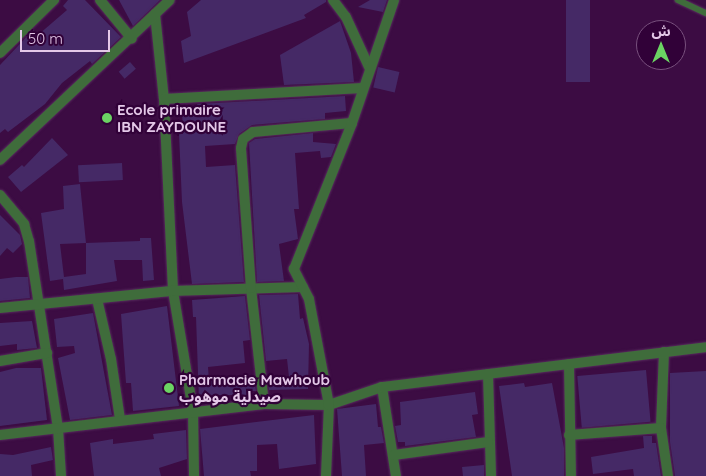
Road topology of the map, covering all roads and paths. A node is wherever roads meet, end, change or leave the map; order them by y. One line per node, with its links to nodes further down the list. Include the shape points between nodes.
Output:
1 (54, 0): 10 (street)
2 (100, 0): 9 (street)
3 (170, 0): 8 (street)
4 (333, 0): 11 (street, via 346,17)
5 (394, 0): 11 (street)
6 (678, 0): 7 (lane)
7 (706, 13)
8 (155, 14): 9 (street); 13 (street)
9 (132, 38): 15 (street)
10 (0, 53)
11 (370, 67): 12 (street)
12 (362, 88): 13 (street); 14 (street)
13 (164, 99): 19 (street)
14 (352, 123): 17 (street, via 294,269); 18 (street, via 253,132 243,139)
15 (0, 160)
16 (0, 195): 21 (street, via 24,224)
17 (303, 287): 18 (street); 31 (street, via 309,299)
18 (251, 288): 19 (street); 30 (street)
19 (173, 291): 20 (street); 32 (street)
20 (98, 299): 21 (street); 33 (street)
21 (40, 306): 22 (street); 24 (street)
22 (0, 308)
23 (706, 347): 25 (street)
24 (47, 352): 26 (street); 34 (street)
25 (664, 352): 27 (street); 35 (street)
26 (0, 361)
27 (569, 364): 28 (street); 37 (street)
28 (488, 374): 29 (street); 38 (street)
29 (382, 387): 31 (street); 39 (street)
30 (264, 404): 31 (street); 32 (street)
31 (329, 405): 43 (street)
32 (193, 410): 33 (street); 41 (street)
33 (120, 419): 34 (street)
34 (58, 428): 36 (street); 40 (street)
35 (661, 428): 37 (street); 47 (street)
36 (0, 435)
37 (569, 435): 46 (street)
38 (488, 442): 39 (street); 45 (street)
39 (394, 455): 44 (street)
40 (62, 476)
41 (194, 476)
42 (322, 476): 43 (street)
43 (326, 476)
44 (396, 476)
45 (491, 476)
46 (571, 476)
47 (668, 476)

